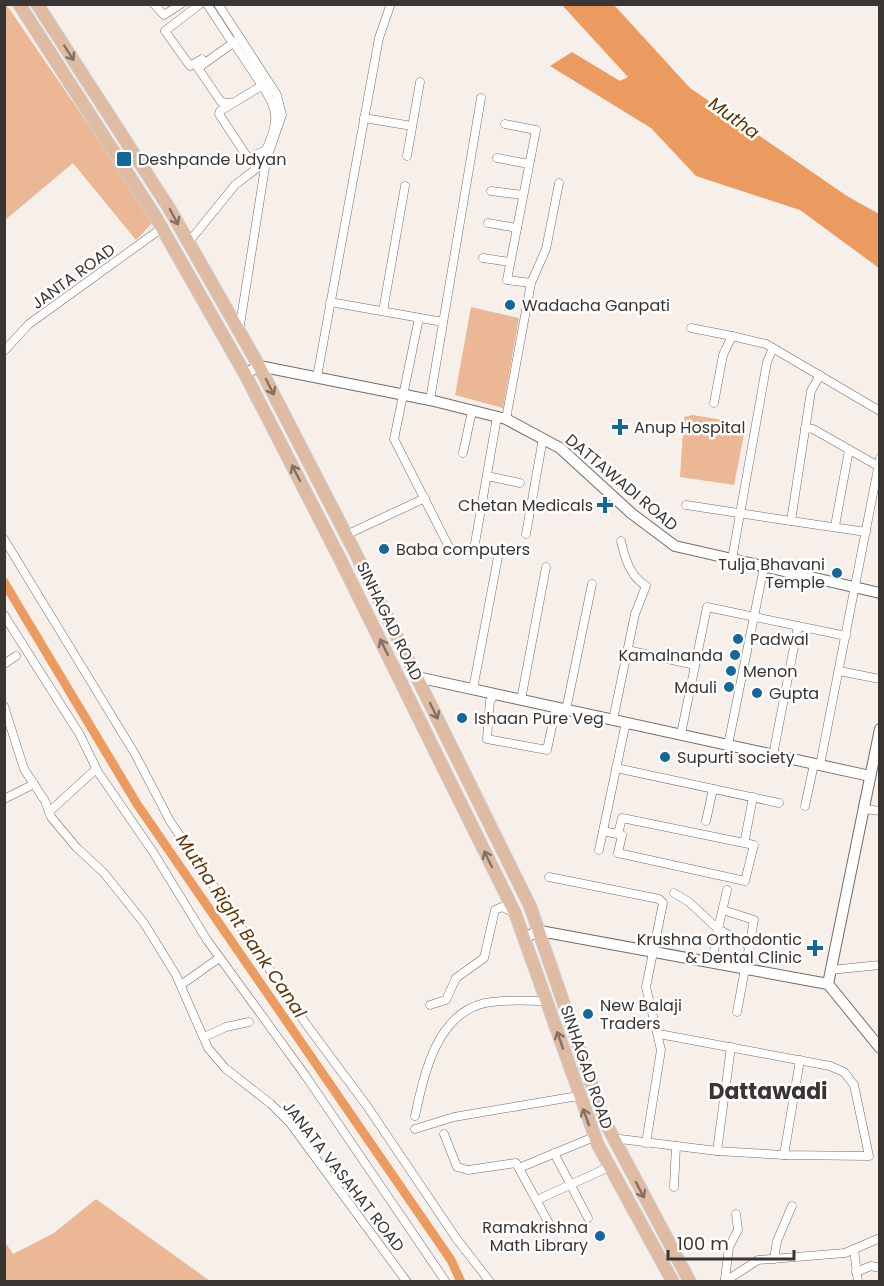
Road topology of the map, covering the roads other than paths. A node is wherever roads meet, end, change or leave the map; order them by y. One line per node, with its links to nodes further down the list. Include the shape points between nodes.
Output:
1 (19, 4): 25 (main road, SINHAGAD ROAD)
2 (36, 4): 27 (main road, SINHAGAD ROAD, one-way to 27, via 166,202)
3 (154, 4): 4 (street, via 164,15)
4 (181, 4)
5 (200, 4): 9 (street, via 165,31 187,63 194,65)
6 (207, 4): 9 (street)
7 (221, 6): 9 (street)
8 (390, 6): 13 (street, via 379,38)
9 (235, 38): 11 (street); 11 (street, via 200,65 198,72 224,104)
10 (420, 82): 15 (street)
11 (265, 83): 11 (street, via 219,114 248,158 266,150 276,115); 18 (street, via 281,103 282,115)
12 (482, 98): 34 (street)
13 (364, 118): 15 (street); 31 (street)
14 (505, 124): 19 (street, via 536,130)
15 (412, 126): 16 (street)
16 (407, 156)
17 (497, 158): 19 (street)
18 (266, 161): 27 (street, via 235,185); 36 (street)
19 (529, 164): 23 (street)
20 (559, 183): 30 (street, via 546,249)
21 (405, 186): 32 (street)
22 (491, 190): 23 (street)
23 (523, 195): 26 (street)
24 (488, 223): 26 (street)
25 (162, 228): 39 (street, JANTA ROAD, via 29,324); 41 (main road, SINHAGAD ROAD)
26 (517, 228): 29 (street)
27 (188, 243): 36 (main road, SINHAGAD ROAD)
28 (483, 258): 29 (street)
29 (510, 262): 30 (street, via 507,280)
30 (531, 283): 49 (street)
31 (330, 302): 32 (street); 43 (street)
32 (383, 311): 33 (street)
33 (419, 318): 34 (street); 44 (street)
34 (443, 322): 45 (street)
35 (691, 328): 37 (street)
36 (239, 333): 40 (main road, SINHAGAD ROAD)
37 (732, 336): 38 (street); 46 (street, via 723,355)
38 (773, 348): 42 (street); 60 (street, via 766,362)
39 (4, 351)
40 (259, 366): 41 (street); 43 (street, DATTAWADI ROAD); 65 (main road, SINHAGAD ROAD, one-way to 65)
41 (244, 374): 122 (main road, SINHAGAD ROAD, one-way to 41)
42 (820, 375): 48 (street); 50 (street, via 811,391)
43 (316, 377): 44 (street, DATTAWADI ROAD)
44 (401, 394): 45 (street, DATTAWADI ROAD); 58 (street, via 394,439)
45 (430, 400): 47 (street, DATTAWADI ROAD)
46 (714, 403)
47 (471, 411): 49 (street, DATTAWADI ROAD); 53 (street)
48 (879, 411)
49 (502, 418): 51 (street, DATTAWADI ROAD); 55 (street)
50 (805, 428): 52 (street); 61 (street)
51 (543, 438): 64 (street); 71 (street, DATTAWADI ROAD, via 560,447 631,513 675,546)
52 (849, 450): 54 (street); 62 (street)
53 (463, 453)
54 (879, 462): 57 (street)
55 (487, 476): 56 (street); 69 (street)
56 (520, 483)
57 (876, 492): 63 (street)
58 (424, 498): 65 (street); 68 (street)
59 (686, 505): 60 (street)
60 (740, 514): 61 (street); 71 (street)
61 (791, 521): 62 (street)
62 (835, 526): 63 (street)
63 (866, 532): 75 (street)
64 (526, 534)
65 (346, 535): 86 (main road, SINHAGAD ROAD)
66 (4, 539): 172 (street, via 135,754 170,821 306,1024)
67 (621, 541): 81 (street, via 634,575 646,586)
68 (448, 544)
69 (474, 549)
70 (498, 557): 88 (street)
71 (732, 560): 73 (street, DATTAWADI ROAD)
72 (546, 567): 90 (street)
73 (764, 567): 75 (street, DATTAWADI ROAD); 78 (street)
74 (592, 584): 92 (street)
75 (855, 588): 76 (street, DATTAWADI ROAD); 80 (street)
76 (879, 593)
77 (4, 615): 102 (street, via 80,735)
78 (753, 617): 79 (street); 84 (street, via 707,607); 97 (street)
79 (798, 626): 80 (street); 99 (street)
80 (846, 636): 85 (street)
81 (627, 650): 84 (street); 93 (street)
82 (16, 656): 83 (street)
83 (4, 664)
84 (695, 665): 96 (street)
85 (839, 671): 87 (street); 100 (street)
86 (417, 677): 88 (street); 124 (main road, SINHAGAD ROAD, one-way to 124)
87 (879, 679)
88 (473, 689): 89 (street)
89 (495, 694): 90 (street); 92 (street, via 490,701 487,738 547,750)
90 (521, 700): 92 (street)
91 (4, 706): 104 (street, JANATA VASAHAT ROAD, via 24,769)
92 (561, 708): 93 (street)
93 (613, 720): 94 (street)
94 (626, 722): 96 (street); 101 (street)
95 (879, 729): 98 (street)
96 (681, 735): 97 (street)
97 (728, 745): 99 (street)
98 (878, 745): 103 (street)
99 (773, 755): 100 (street)
100 (817, 764): 103 (street); 109 (street)
101 (616, 768): 105 (street); 114 (street)
102 (96, 769): 112 (street); 128 (street)
103 (870, 776): 110 (street)
104 (34, 784): 107 (street); 112 (street, JANATA VASAHAT ROAD)
105 (713, 789): 106 (street); 113 (street)
106 (753, 797): 108 (street); 116 (street)
107 (4, 799)
108 (780, 802)
109 (805, 806)
110 (864, 808): 111 (street); 132 (street)
111 (879, 811)
112 (49, 812): 134 (street, JANATA VASAHAT ROAD, via 76,847 122,894)
113 (706, 821)
114 (603, 831): 115 (street); 117 (street)
115 (618, 834): 115 (street, via 622,818 754,845 746,880 618,853 622,835)
116 (745, 839)
117 (599, 850)
118 (549, 877): 127 (street, via 662,901)
119 (727, 890): 121 (street)
120 (674, 893): 123 (street)
121 (723, 910): 123 (street); 126 (street, via 754,920)
122 (515, 913): 125 (main road, SINHAGAD ROAD); 136 (street, via 502,907 495,910 484,958 456,978 446,1000)
123 (717, 929): 126 (street); 129 (street)
124 (540, 931): 125 (street); 127 (street); 149 (main road, SINHAGAD ROAD)
125 (525, 937): 135 (main road, SINHAGAD ROAD)
126 (750, 946): 131 (street)
127 (653, 952): 129 (street); 139 (street, via 646,987)
128 (219, 958): 134 (street); 171 (street, via 305,1075)
129 (712, 963): 131 (street)
130 (879, 965): 132 (street)
131 (745, 969): 133 (street); 137 (street)
132 (831, 970): 133 (street)
133 (828, 984): 142 (street)
134 (181, 985): 140 (street, JANATA VASAHAT ROAD)
135 (546, 1001): 144 (main road, SINHAGAD ROAD, one-way to 135); 145 (street, via 482,1004 456,1020 431,1056)
136 (430, 1005)
137 (737, 1012)
138 (249, 1022): 140 (street)
139 (659, 1034): 141 (street); 150 (street, via 661,1050)
140 (204, 1038): 170 (street, JANATA VASAHAT ROAD, via 225,1068 290,1124)
141 (731, 1047): 143 (street); 152 (street)
142 (879, 1048)
143 (800, 1060): 154 (street); 154 (street, via 844,1072 854,1085 869,1156)
144 (578, 1096): 146 (street, via 454,1117); 148 (main road, SINHAGAD ROAD, one-way to 144)
145 (415, 1116)
146 (415, 1129)
147 (444, 1134): 156 (street, via 457,1167 468,1170 511,1162)
148 (594, 1137): 153 (street); 155 (main road, SINHAGAD ROAD)
149 (612, 1138): 150 (street); 174 (main road, SINHAGAD ROAD, one-way to 174)
150 (646, 1143): 151 (street)
151 (676, 1146): 152 (street); 158 (street)
152 (717, 1151): 154 (street)
153 (554, 1153): 156 (street); 157 (street)
154 (784, 1155)
155 (609, 1167): 157 (street); 173 (main road, SINHAGAD ROAD)
156 (519, 1168): 159 (street)
157 (571, 1185): 159 (street); 162 (street)
158 (674, 1186)
159 (537, 1200): 163 (street)
160 (792, 1206): 166 (street)
161 (736, 1214): 169 (street, via 738,1230 729,1247)
162 (588, 1218)
163 (552, 1229)
164 (879, 1238): 165 (street)
165 (854, 1249): 166 (street); 168 (street)
166 (774, 1259): 169 (street, via 758,1260)
167 (879, 1268): 168 (street, via 871,1266)
168 (856, 1272): 175 (street)
169 (724, 1280)
170 (407, 1281)
171 (446, 1281)
172 (490, 1281)
173 (673, 1281)
174 (690, 1281)
175 (858, 1281)

